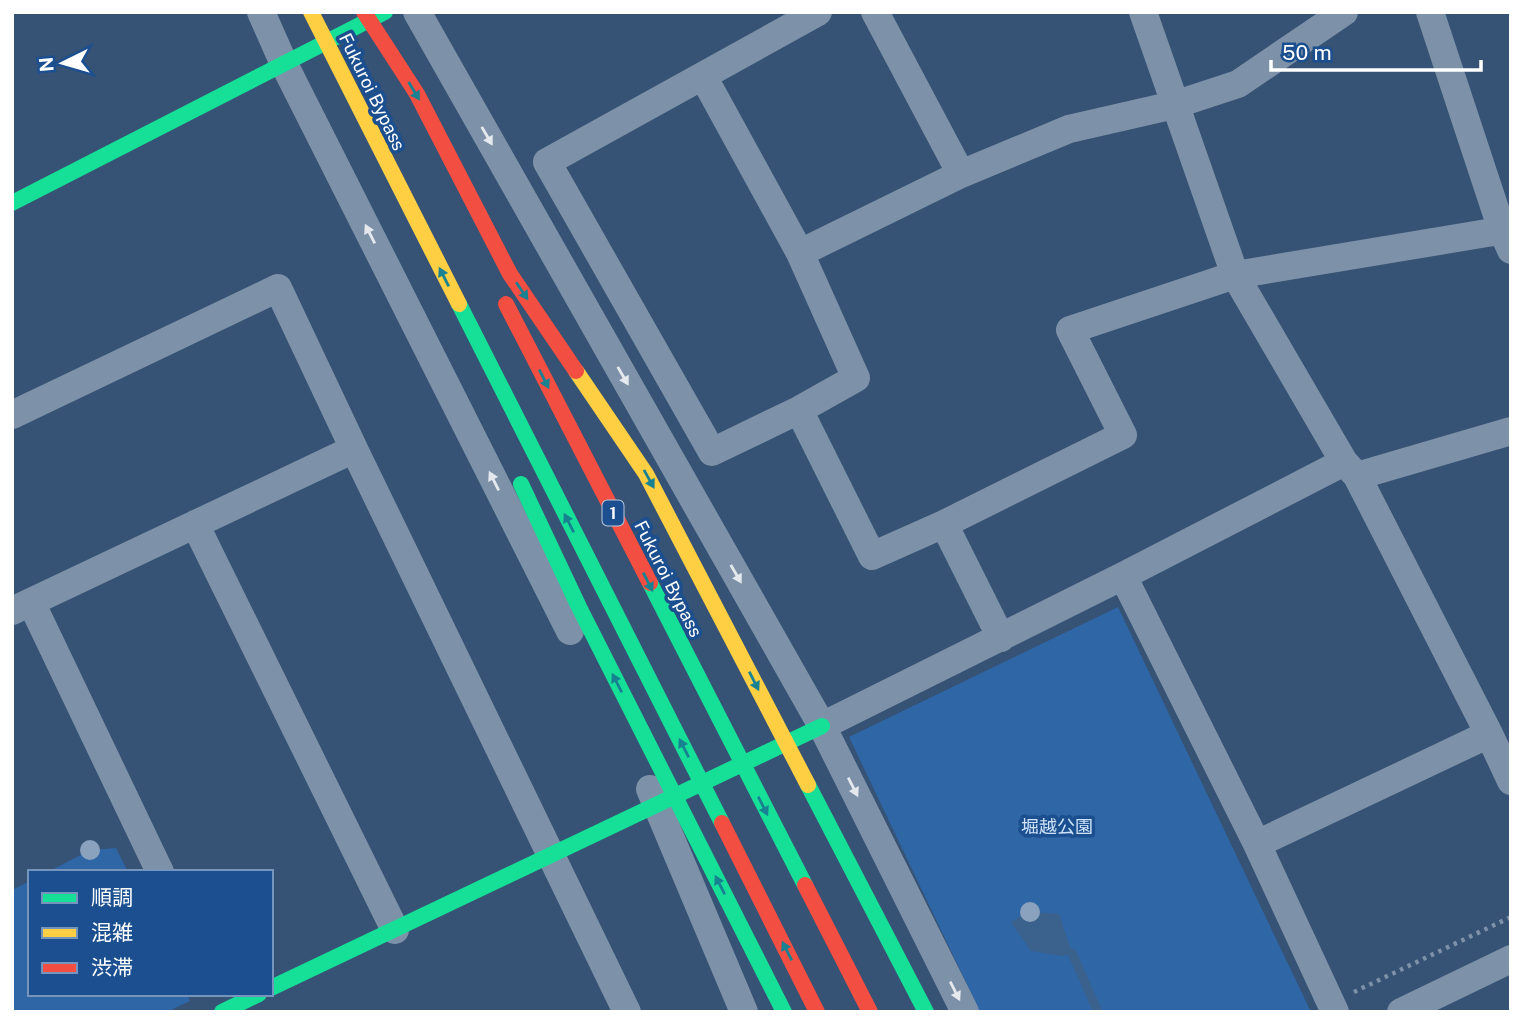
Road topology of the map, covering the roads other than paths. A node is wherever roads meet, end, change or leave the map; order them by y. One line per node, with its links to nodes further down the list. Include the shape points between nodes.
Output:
1 (261, 12): 12 (street)
2 (309, 12): 18 (main road, bridge, via 333,81); 50 (main road, Fukuroi Bypass, one-way to 2, bridge)
3 (358, 12): 16 (main road, Fukuroi Bypass)
4 (364, 12): 52 (main road, one-way to 52, bridge, via 416,94 510,274 646,474)
5 (385, 12): 12 (main road)
6 (417, 12): 34 (street, one-way to 34)
7 (818, 12): 13 (street)
8 (875, 12): 15 (street)
9 (1143, 12): 14 (street)
10 (1344, 12): 14 (street, via 1238,83)
11 (1430, 12): 19 (street)
12 (284, 64): 17 (main road); 37 (street, one-way to 12)
13 (703, 76): 20 (street); 23 (street, via 547,162 712,452)
14 (1174, 105): 15 (street, via 1069,129); 21 (street)
15 (961, 174): 20 (street)
16 (445, 183)
17 (12, 203)
18 (391, 206)
19 (1508, 236): 21 (street)
20 (800, 253): 23 (street, via 856,378)
21 (1235, 275): 27 (street); 30 (street, via 1070,330 1123,435)
22 (500, 292): 51 (main road, Fukuroi Bypass / 1, one-way to 51, bridge)
23 (799, 410): 30 (street, via 872,555)
24 (12, 415): 26 (street, via 278,288)
25 (1511, 431): 27 (street)
26 (354, 449): 29 (street); 39 (street)
27 (1350, 469): 31 (street); 35 (street)
28 (514, 470): 49 (main road, one-way to 28, bridge)
29 (195, 524): 32 (street); 41 (street)
30 (944, 524): 33 (street)
31 (1123, 576): 33 (street); 38 (street)
32 (21, 607): 40 (street)
33 (1001, 638): 34 (street)
34 (822, 726): 37 (main road); 53 (street, one-way to 53)
35 (1489, 734): 36 (street); 38 (street)
36 (1511, 781)
37 (658, 804): 39 (main road); 48 (street)
38 (1257, 844): 46 (street)
39 (551, 857): 41 (main road); 47 (street)
40 (159, 870)
41 (395, 930): 43 (main road)
42 (1511, 959): 54 (street)
43 (273, 987)
44 (252, 996): 45 (main road)
45 (222, 1005)
46 (1333, 1008)
47 (627, 1012)
48 (744, 1012)
49 (784, 1012)
50 (817, 1012)
51 (870, 1012)
52 (926, 1012)
53 (965, 1012)
54 (1401, 1012)

